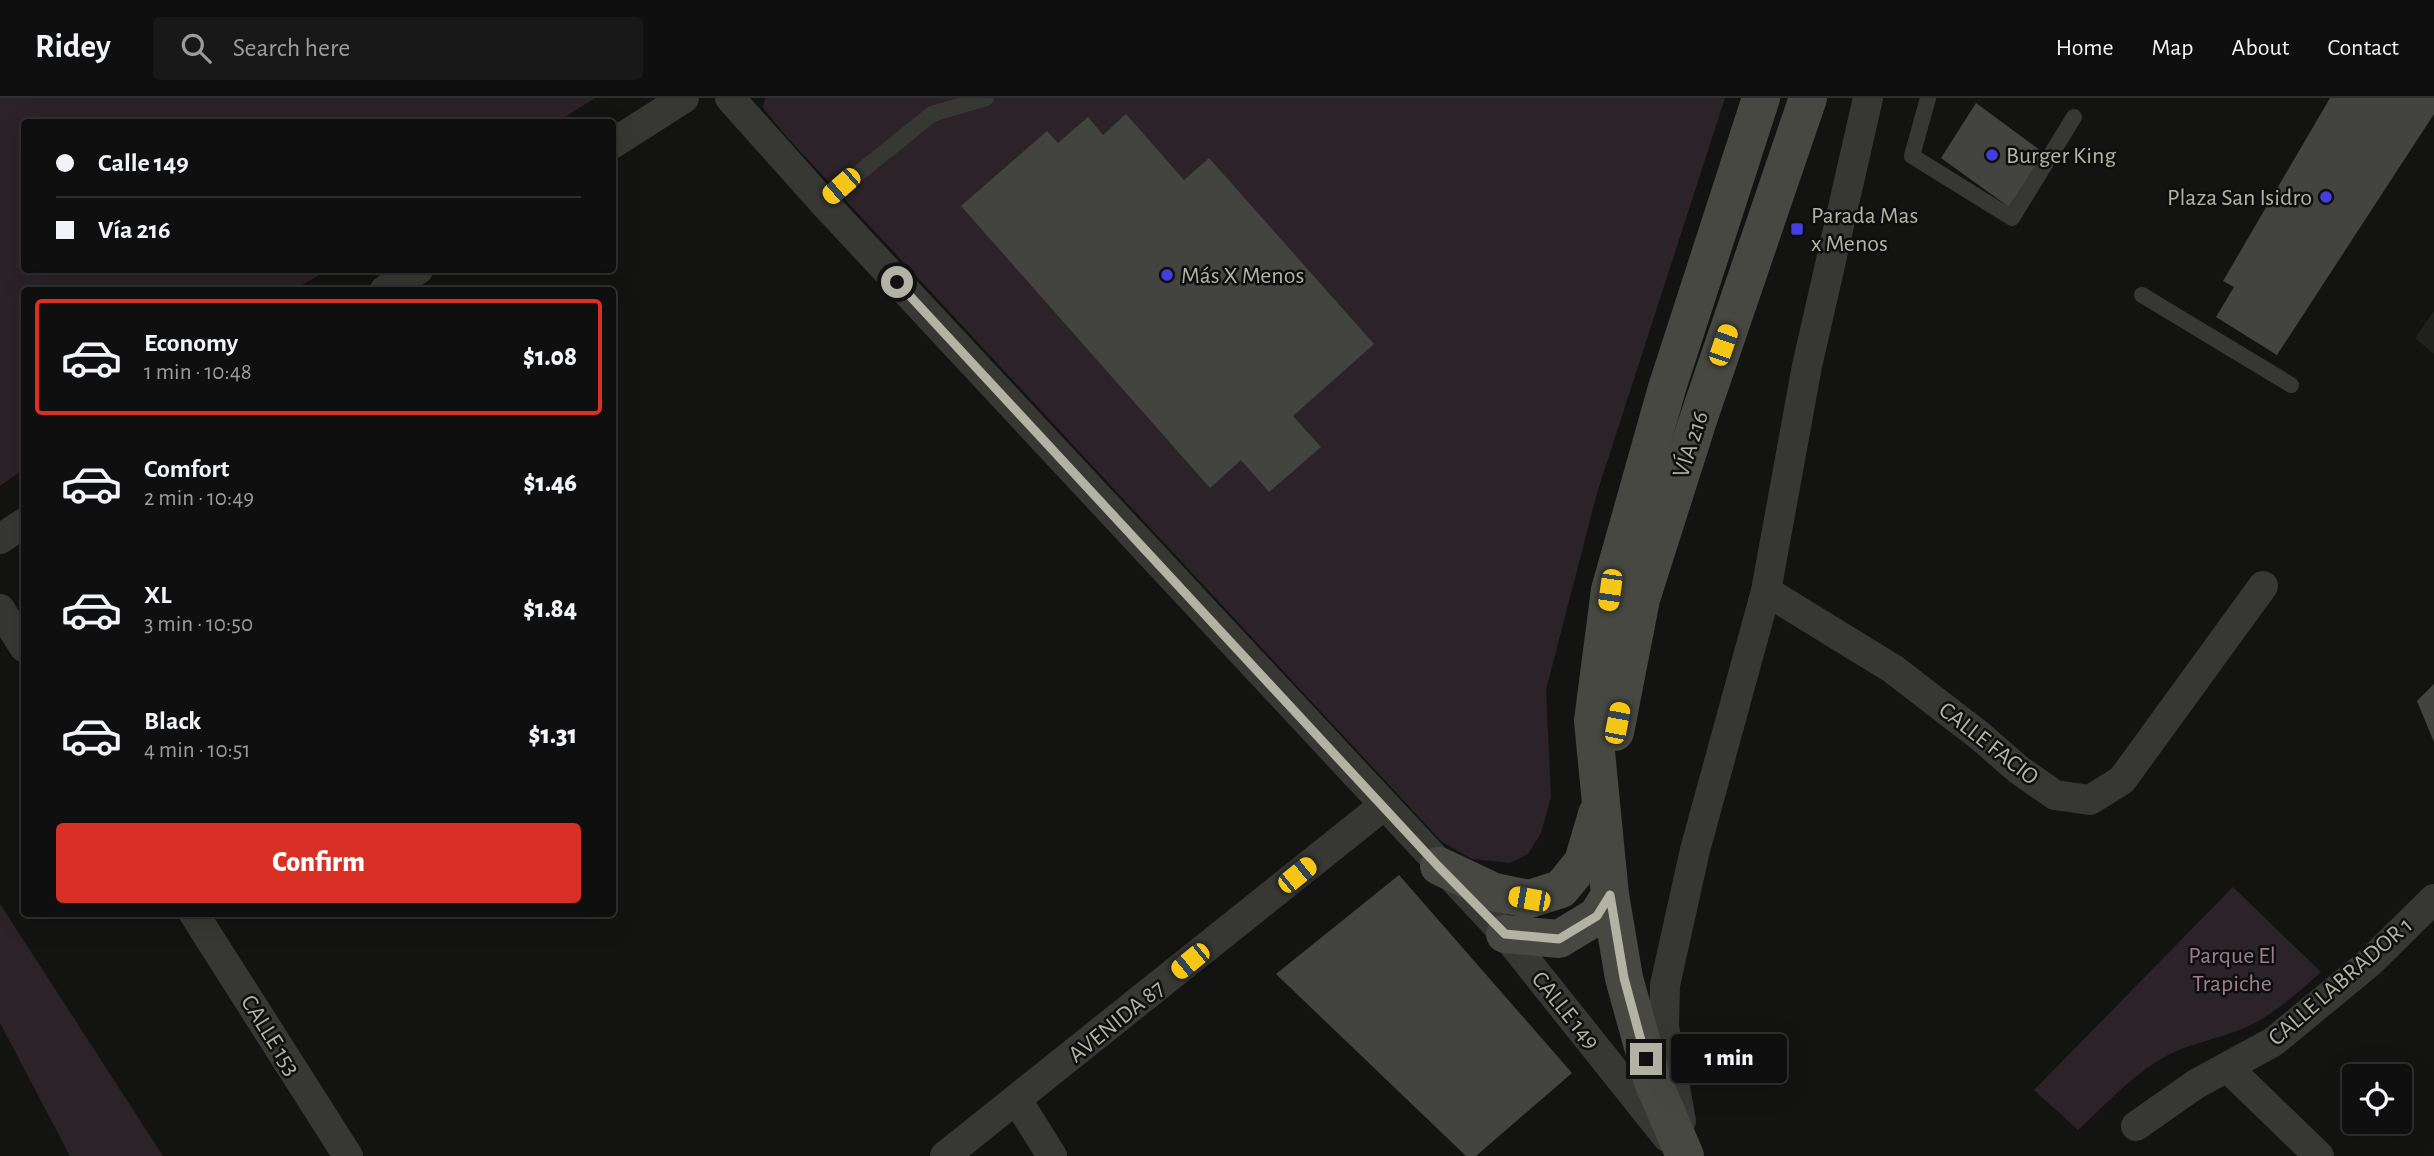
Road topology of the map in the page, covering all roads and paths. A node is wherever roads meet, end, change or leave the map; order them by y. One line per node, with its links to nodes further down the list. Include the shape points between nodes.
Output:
1 (684, 98): 9 (street)
2 (730, 98): 10 (street, CALLE 149)
3 (986, 98): 10 (lane, via 932,114)
4 (1761, 98): 21 (main road, VÍA 216, via 1667,388 1610,590 1592,721)
5 (1808, 98): 21 (main road, VÍA 216, via 1641,599)
6 (1868, 98): 18 (street, via 1807,366)
7 (1928, 98): 8 (lane, via 1912,156 2011,218)
8 (2074, 117)
9 (616, 141)
10 (823, 202): 22 (street, CALLE 149)
11 (413, 273): 12 (street)
12 (391, 287)
13 (2142, 295): 14 (lane)
14 (2291, 385)
15 (21, 525): 16 (street)
16 (0, 539)
17 (2263, 586): 18 (street, CALLE FACIO, via 2122,779 2091,800 2055,795 1894,668)
18 (1766, 591): 34 (street, via 1695,850 1665,985 1664,1027)
19 (0, 609): 20 (street)
20 (21, 642)
21 (1602, 798): 23 (main road, via 1583,862 1560,889 1529,899 1494,892); 24 (main road, VÍA 216)
22 (1383, 806): 23 (street, CALLE 149); 29 (street, AVENIDA 87)
23 (1438, 866): 27 (street, CALLE 149)
24 (1610, 895): 27 (main road, via 1597,916 1559,939); 34 (main road, VÍA 216, via 1639,1038)
25 (2434, 898): 28 (street, CALLE LABRADOR 1, via 2332,994 2273,1042)
26 (196, 917): 31 (street, CALLE 153)
27 (1505, 934): 34 (street, CALLE 149)
28 (2228, 1068): 30 (street, CALLE LABRADOR 1, via 2196,1084); 35 (street)
29 (1017, 1100): 32 (street, AVENIDA 87); 33 (street)
30 (2136, 1126)
31 (348, 1156)
32 (945, 1156)
33 (1052, 1156)
34 (1685, 1156)
35 (2319, 1156)

